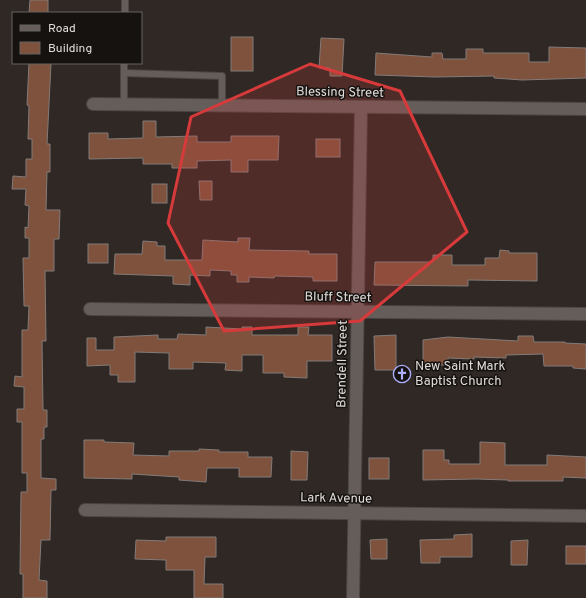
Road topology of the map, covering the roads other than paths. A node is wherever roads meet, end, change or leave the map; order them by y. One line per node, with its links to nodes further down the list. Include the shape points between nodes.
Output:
1 (125, 0): 2 (lane)
2 (125, 12)
3 (124, 64): 4 (lane)
4 (124, 73): 6 (lane); 7 (lane, via 222,76)
5 (93, 104): 6 (street, Blessing Street)
6 (124, 104): 7 (street, Blessing Street)
7 (222, 106): 8 (street, Blessing Street)
8 (360, 107): 9 (street, Blessing Street); 11 (street, Brendell Street)
9 (586, 109)
10 (90, 309): 11 (street, Bluff Street)
11 (358, 313): 12 (street, Bluff Street); 14 (street, Brendell Street)
12 (586, 314)
13 (85, 510): 14 (street, Lark Avenue)
14 (354, 513): 15 (street, Lark Avenue); 16 (street, Brendell Street)
15 (586, 516)
16 (353, 598)

